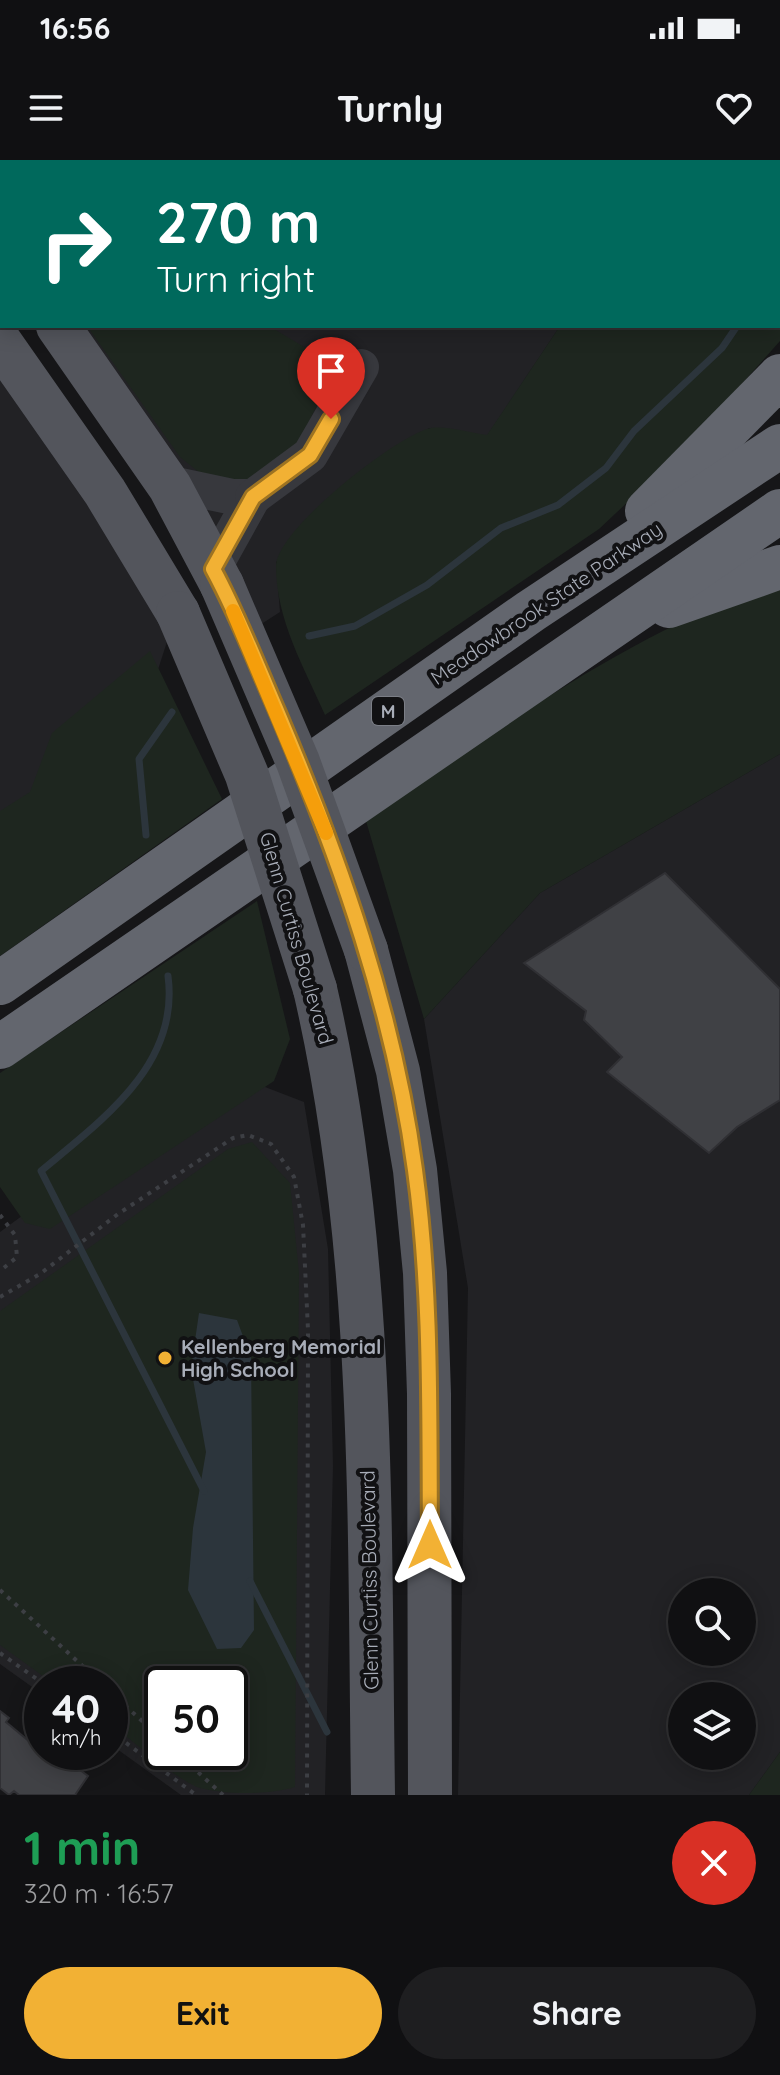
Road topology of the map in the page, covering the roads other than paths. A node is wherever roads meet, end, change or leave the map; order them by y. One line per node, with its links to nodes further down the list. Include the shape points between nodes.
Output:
1 (59, 328): 6 (main road)
2 (0, 342): 5 (main road, Glenn Curtiss Boulevard)
3 (361, 367): 9 (lane, via 310,455)
4 (780, 376): 12 (highway)
5 (40, 399): 6 (main road, via 98,416); 17 (main road, Glenn Curtiss Boulevard, bridge, via 105,492 178,613 247,775 315,989 332,1061 360,1296)
6 (137, 440): 8 (main road)
7 (780, 446): 12 (highway, Meadowbrook State Parkway / M)
8 (167, 483): 9 (lane); 13 (main road)
9 (253, 497): 13 (lane)
10 (780, 511): 14 (highway)
11 (780, 567): 14 (highway)
12 (592, 571): 15 (highway, Meadowbrook State Parkway / M)
13 (217, 577): 18 (main road, bridge, via 304,775 366,950 398,1071 425,1273)
14 (628, 617): 16 (highway)
15 (0, 983)
16 (0, 1047)
17 (373, 1795)
18 (430, 1795)

